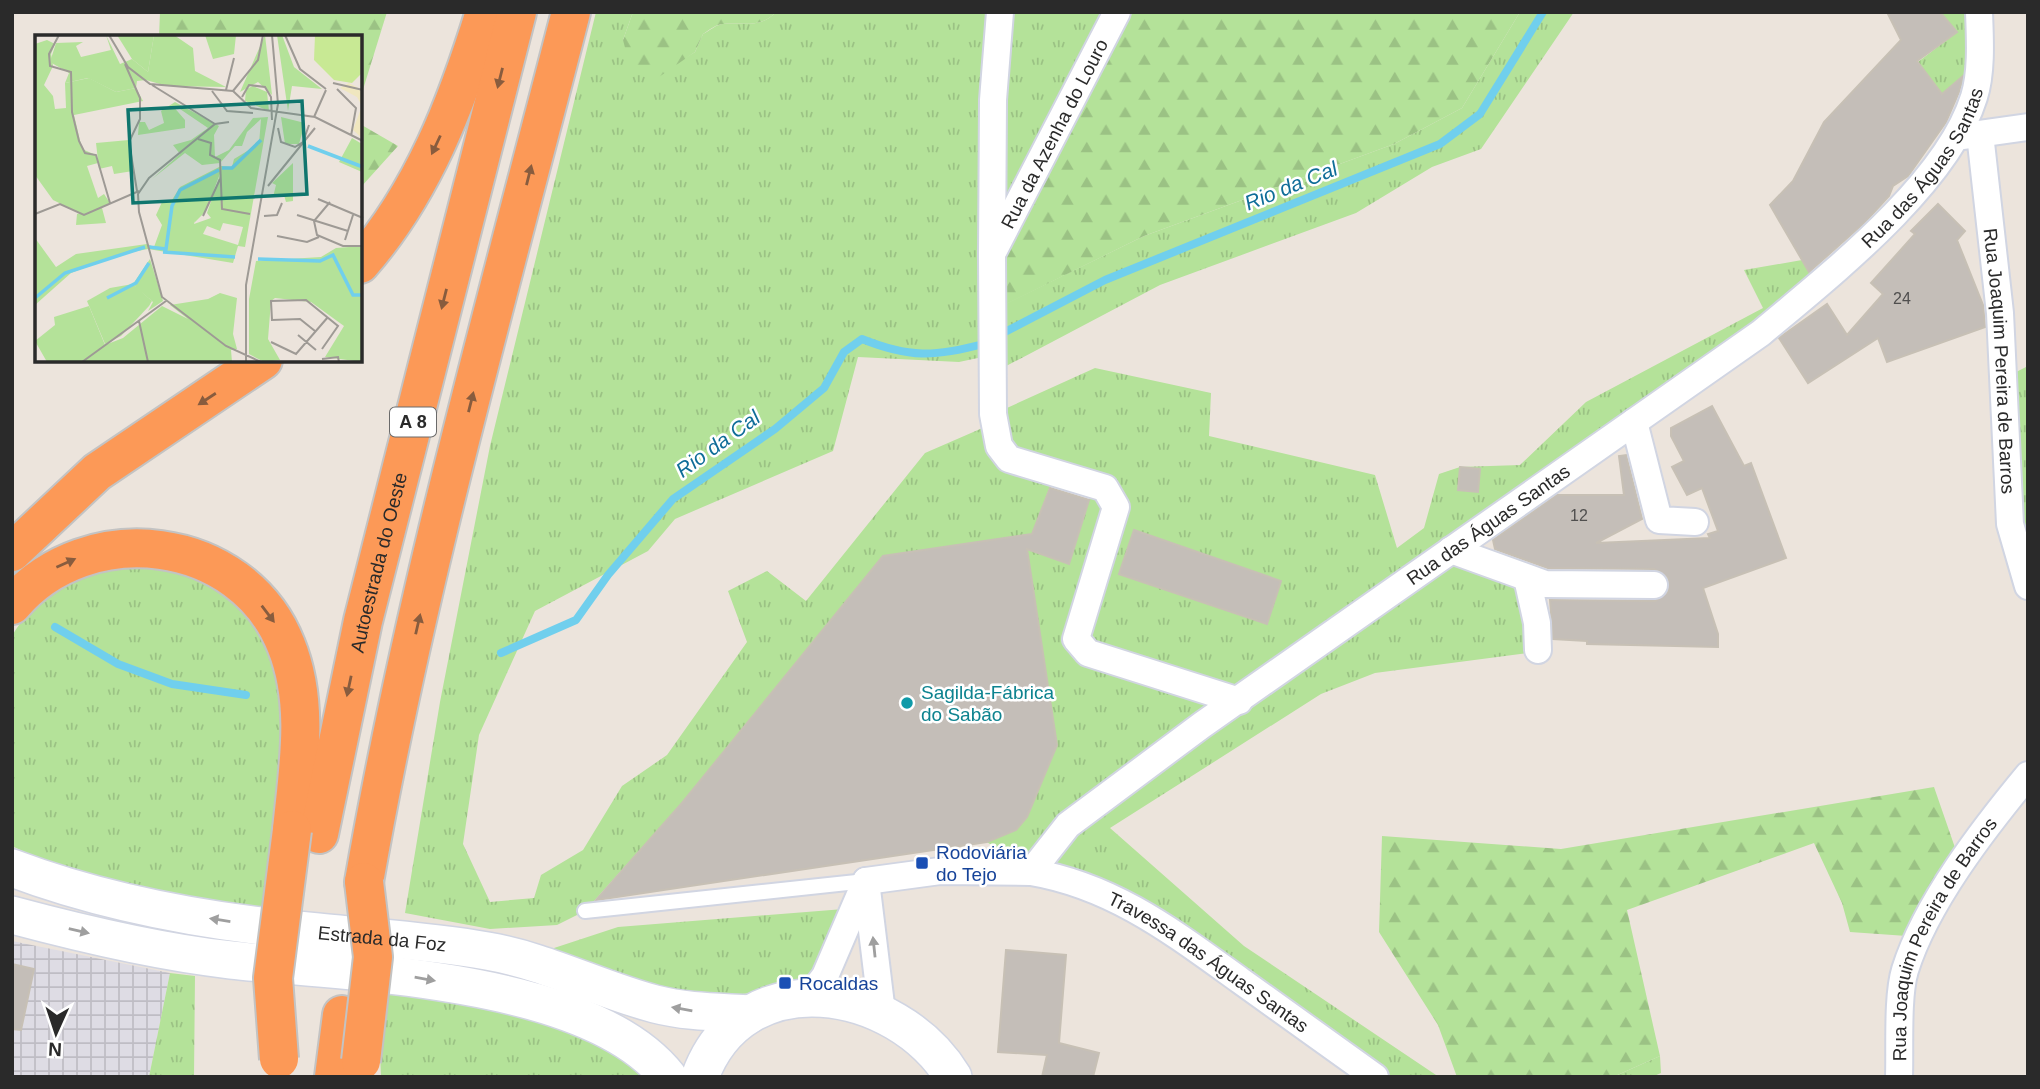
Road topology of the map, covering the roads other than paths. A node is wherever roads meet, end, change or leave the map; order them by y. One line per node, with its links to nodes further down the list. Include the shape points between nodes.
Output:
1 (485, 12): 10 (highway, one-way to 10, via 436,146 399,215)
2 (517, 12): 23 (highway, Autoestrada do Oeste / A 8, one-way to 23)
3 (571, 12): 26 (highway, A 8, one-way to 3, via 451,484)
4 (1000, 12): 9 (street, via 993,100)
5 (1117, 12): 9 (street, Rua da Azenha do Louro)
6 (1979, 12): 8 (street, Rua das Águas Santas)
7 (2028, 127): 8 (street)
8 (1969, 136): 12 (street, Rua das Águas Santas, via 1832,274 1762,333); 18 (street, Rua Joaquim Pereira de Barros, via 2000,313 2010,524)
9 (992, 254): 21 (street, via 993,414 999,446 1009,459 1105,488 1116,507 1076,639 1088,653)
10 (362, 261)
11 (260, 362): 15 (highway, one-way to 15, via 97,472)
12 (1634, 422): 13 (street, via 1659,520); 14 (street, Rua das Águas Santas)
13 (1695, 522)
14 (1451, 550): 16 (street); 21 (street, Rua das Águas Santas)
15 (12, 552)
16 (1527, 578): 17 (street, via 1545,584); 20 (street)
17 (1654, 585)
18 (2028, 586)
19 (12, 605): 23 (highway, one-way to 23, via 56,567 116,548 180,552 210,563 232,578 273,619 296,676)
20 (1538, 650)
21 (1239, 701): 25 (street, Rua das Águas Santas, via 1068,825)
22 (2028, 775): 39 (street, Rua Joaquim Pereira de Barros, via 1982,832 1929,918 1905,971)
23 (306, 832): 33 (highway, Autoestrada do Oeste / A 8, bridge)
24 (12, 868): 32 (main road, Estrada da Foz, one-way to 24, via 656,1004 565,971 491,952 167,912 94,895)
25 (1031, 872): 27 (street, via 940,871); 38 (street, Travessa das Águas Santas, via 1070,878 1171,930)
26 (364, 881): 34 (highway, bridge, via 373,957); 34 (highway, A 8, bridge, via 342,1014)
27 (866, 881): 28 (lane); 30 (street, via 825,976); 31 (street, one-way to 27)
28 (585, 911)
29 (12, 915): 35 (main road, Estrada da Foz, one-way to 35, via 228,960 404,975 474,987 604,1029 635,1046)
30 (808, 997): 31 (main road, via 858,1004); 32 (main road, via 770,1004)
31 (882, 1013): 37 (main road, via 927,1044)
32 (750, 1014): 36 (main road, via 724,1035)
33 (278, 1068)
34 (352, 1071)
35 (668, 1077)
36 (700, 1077)
37 (953, 1077)
38 (1376, 1077)
39 (1899, 1077)

